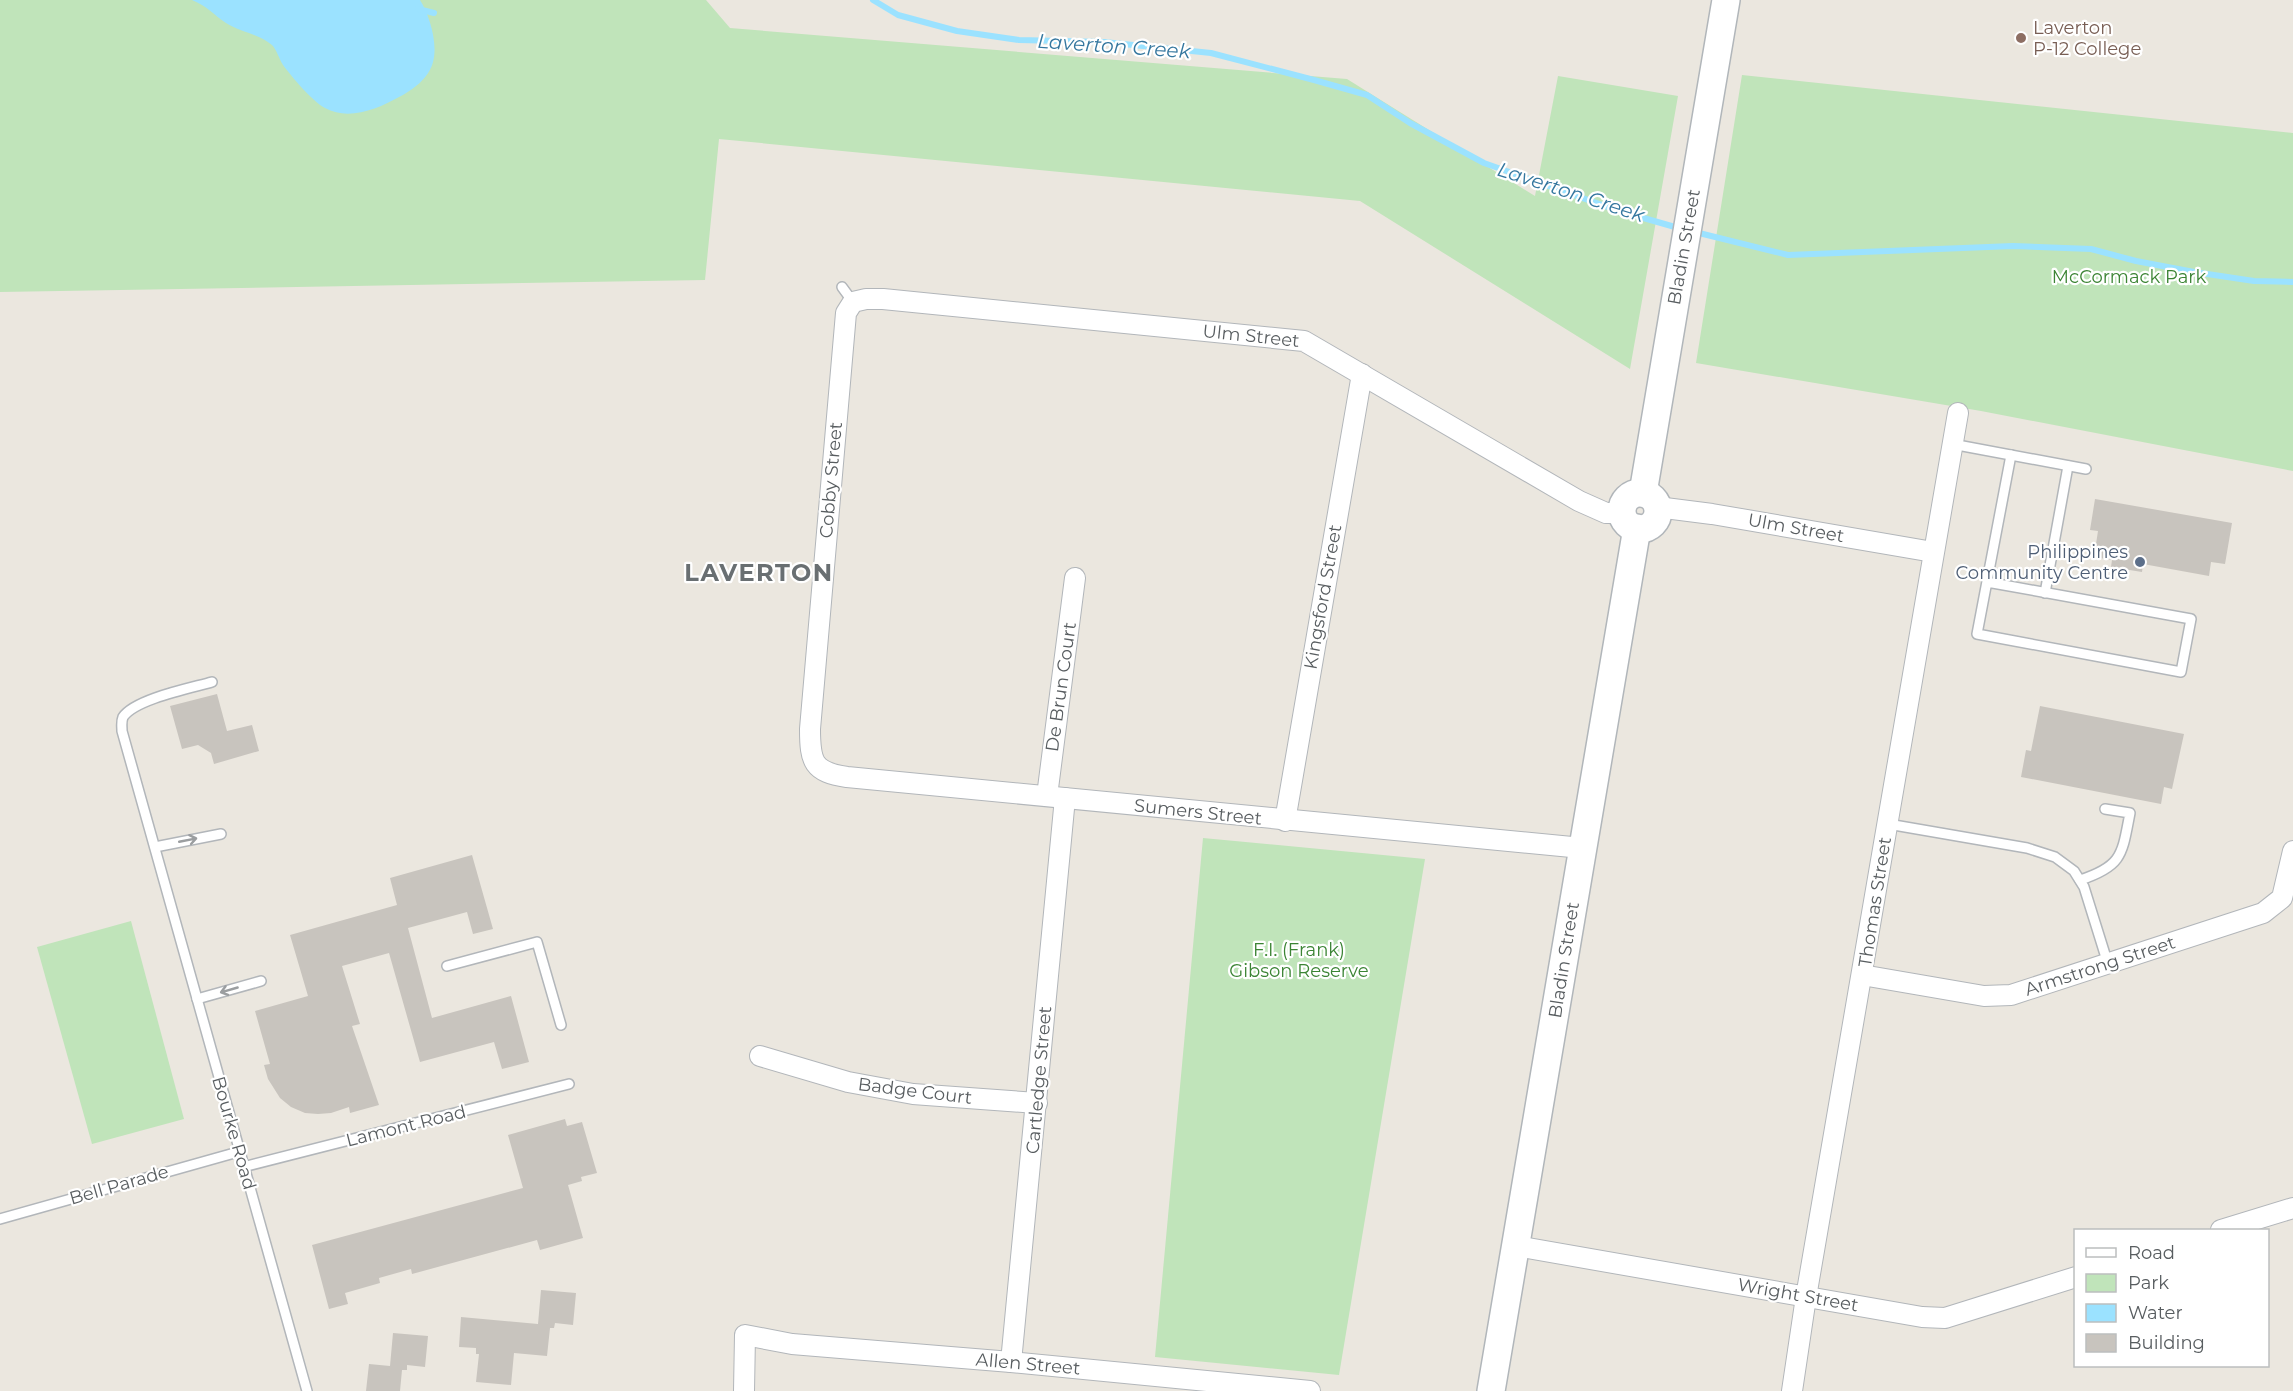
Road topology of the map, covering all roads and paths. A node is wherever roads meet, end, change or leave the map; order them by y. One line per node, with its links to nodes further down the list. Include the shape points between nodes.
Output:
1 (1726, 0): 9 (street, Bladin Street, via 1673,313)
2 (848, 295): 3 (street, Ulm Street, via 1304,341); 16 (street, Cobby Street, via 810,729 810,751)
3 (1362, 374): 10 (street, Ulm Street, via 1579,501); 19 (street, Kingsford Street)
4 (1958, 413): 5 (street, Thomas Street)
5 (1952, 444): 6 (lane); 11 (street, Thomas Street)
6 (2011, 455): 7 (lane); 13 (lane)
7 (2068, 466): 8 (lane); 14 (lane)
8 (2086, 469)
9 (1650, 500): 10 (street, via 1628,498 1624,502); 11 (street, Ulm Street)
10 (1630, 521): 23 (street, Bladin Street)
11 (1933, 552): 20 (street, Thomas Street)
12 (1075, 578): 17 (street, De Brun Court)
13 (1987, 582): 14 (lane); 14 (lane, via 1977,634 2181,672 2191,619)
14 (2045, 592)
15 (212, 682): 22 (lane, Bourke Road, via 139,704 122,720)
16 (817, 766): 17 (street, Sumers Street, via 830,775)
17 (1056, 797): 19 (street, Sumers Street); 34 (street, Cartledge Street)
18 (2105, 809): 25 (lane, via 2130,813 2123,852 2100,874)
19 (1285, 821): 23 (street, Sumers Street)
20 (1887, 824): 25 (lane, via 2027,848 2055,857); 28 (street, Thomas Street)
21 (221, 834): 22 (lane, one-way to 21)
22 (155, 847): 30 (lane, Bourke Road)
23 (1582, 848): 40 (street, Bladin Street)
24 (2293, 851): 26 (street, Armstrong Street, via 2282,898 2263,913)
25 (2080, 880): 26 (lane)
26 (2108, 963): 28 (street, Armstrong Street, via 1993,998)
27 (447, 966): 31 (lane, via 537,942)
28 (1863, 975): 42 (street, Thomas Street)
29 (261, 981): 30 (lane, one-way to 30)
30 (197, 999): 35 (lane, Bourke Road)
31 (561, 1025)
32 (760, 1056): 34 (street, Badge Court, via 848,1082 914,1094)
33 (569, 1084): 36 (lane, Lamont Road)
34 (1037, 1103): 43 (street, Cartledge Street)
35 (238, 1152): 36 (lane, Bourke Road); 38 (lane, Bell Parade)
36 (243, 1167): 45 (lane, Bourke Road)
37 (2293, 1208): 39 (street)
38 (0, 1219)
39 (2224, 1229)
40 (1516, 1246): 42 (street, Wright Street); 48 (street, Bladin Street)
41 (2074, 1278): 42 (street, Wright Street, via 1945,1318)
42 (1806, 1297): 49 (street, Thomas Street)
43 (1011, 1362): 44 (street, Allen Street); 46 (street, Allen Street, via 792,1344 745,1335)
44 (1191, 1385): 47 (street, Allen Street)
45 (307, 1391)
46 (744, 1391)
47 (1310, 1391)
48 (1491, 1391)
49 (1792, 1391)

